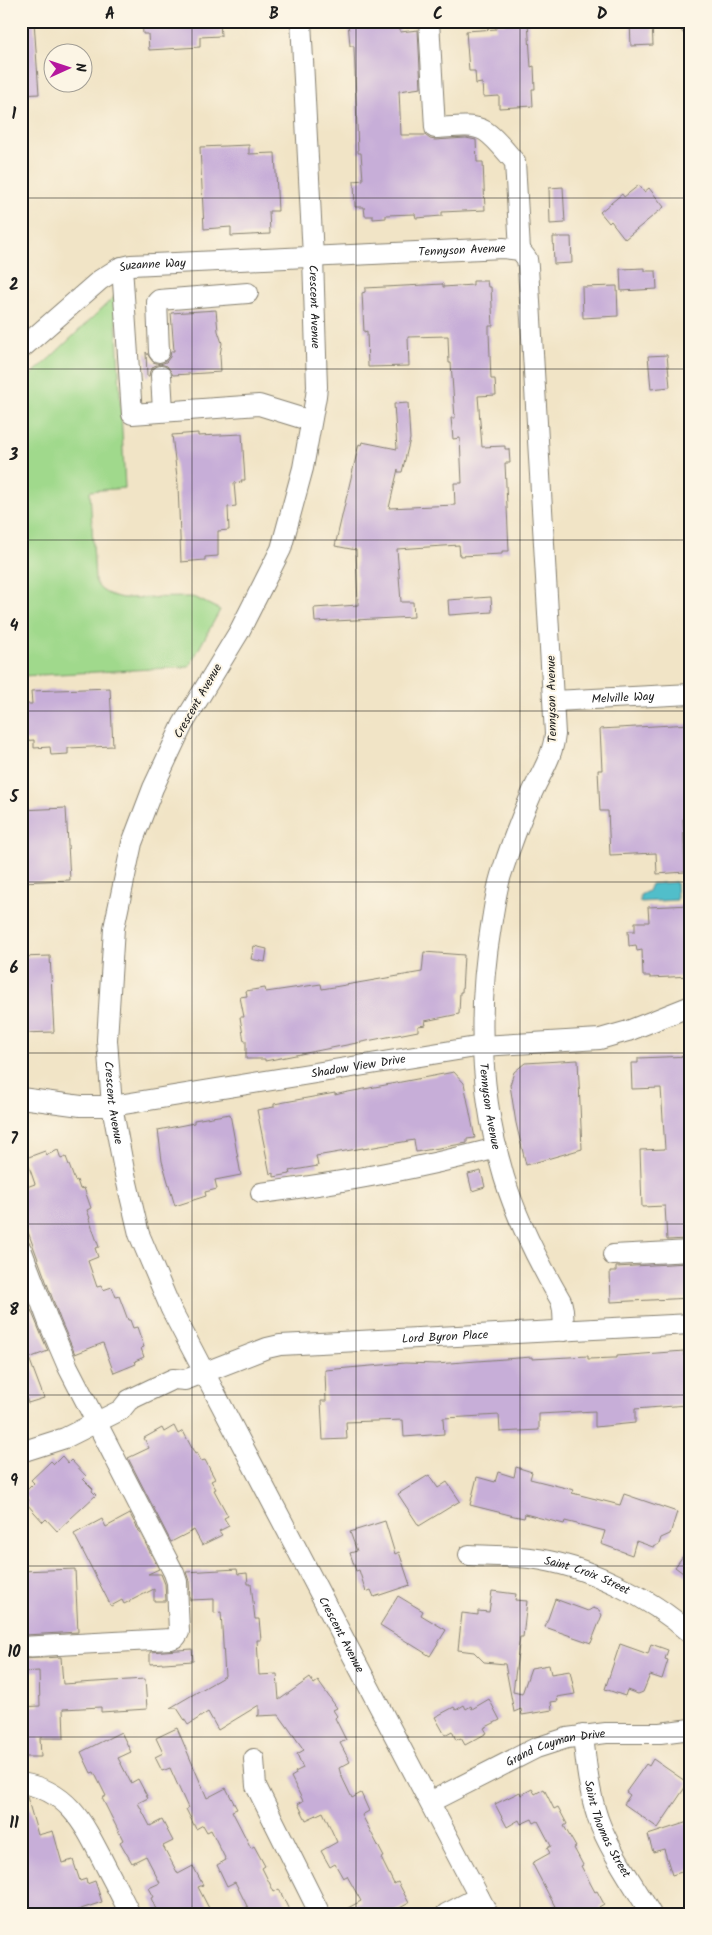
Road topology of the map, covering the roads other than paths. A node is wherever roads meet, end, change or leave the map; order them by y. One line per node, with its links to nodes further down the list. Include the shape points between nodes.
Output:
1 (301, 21): 6 (street, Crescent Avenue)
2 (429, 21): 5 (street, via 434,128 479,128 515,162)
3 (690, 21): 4 (street)
4 (691, 26)
5 (520, 250): 6 (street, Tennyson Avenue); 15 (street, Tennyson Avenue, via 527,259 528,267)
6 (313, 256): 7 (street, Suzanne Way, via 144,263); 13 (street, Crescent Avenue, via 317,388)
7 (122, 267): 9 (street, Suzanne Way, via 100,280); 12 (street, via 132,414)
8 (248, 293): 10 (street, via 159,300 156,309)
9 (21, 349)
10 (160, 352)
11 (161, 376): 12 (street)
12 (164, 412): 13 (street, via 259,405)
13 (311, 421): 19 (street, Crescent Avenue, via 281,550 239,632 183,724 132,843 118,902 111,958 108,1040)
14 (691, 694): 15 (street, Melville Way)
15 (554, 701): 17 (street, Tennyson Avenue, via 555,734 551,754 514,835 500,877 487,946)
16 (691, 1006): 17 (street, Shadow View Drive, via 600,1039)
17 (482, 1046): 19 (street, Shadow View Drive); 20 (street, Tennyson Avenue)
18 (21, 1098): 19 (street, Shadow View Drive, via 81,1106)
19 (112, 1106): 27 (street, Crescent Avenue, via 139,1234)
20 (497, 1148): 21 (street, via 305,1188); 26 (street, Tennyson Avenue, via 519,1218 561,1301)
21 (261, 1193)
22 (21, 1249): 28 (street, via 58,1345)
23 (691, 1251): 24 (street)
24 (613, 1255)
25 (691, 1324): 26 (street, Lord Byron Place)
26 (564, 1331): 27 (street, Lord Byron Place, via 280,1345)
27 (194, 1376): 28 (street, via 173,1379 129,1400 121,1410); 37 (street, Crescent Avenue)
28 (96, 1424): 29 (street, via 66,1438); 32 (street, via 174,1573 178,1635 171,1639)
29 (21, 1452)
30 (469, 1555): 31 (street, Saint Croix Street, via 531,1558 590,1574 635,1595 675,1619)
31 (691, 1634)
32 (21, 1647)
33 (691, 1729): 34 (street, Grand Cayman Drive)
34 (583, 1735): 37 (street, Grand Cayman Drive, via 536,1748); 42 (street, Saint Thomas Street, via 598,1820)
35 (254, 1759): 40 (street, via 256,1786)
36 (21, 1783): 39 (street, via 41,1788 73,1810 86,1828)
37 (430, 1802): 38 (street, Crescent Avenue)
38 (483, 1905): 41 (street, Crescent Avenue)
39 (130, 1914)
40 (320, 1914)
41 (446, 1914)
42 (651, 1914)

